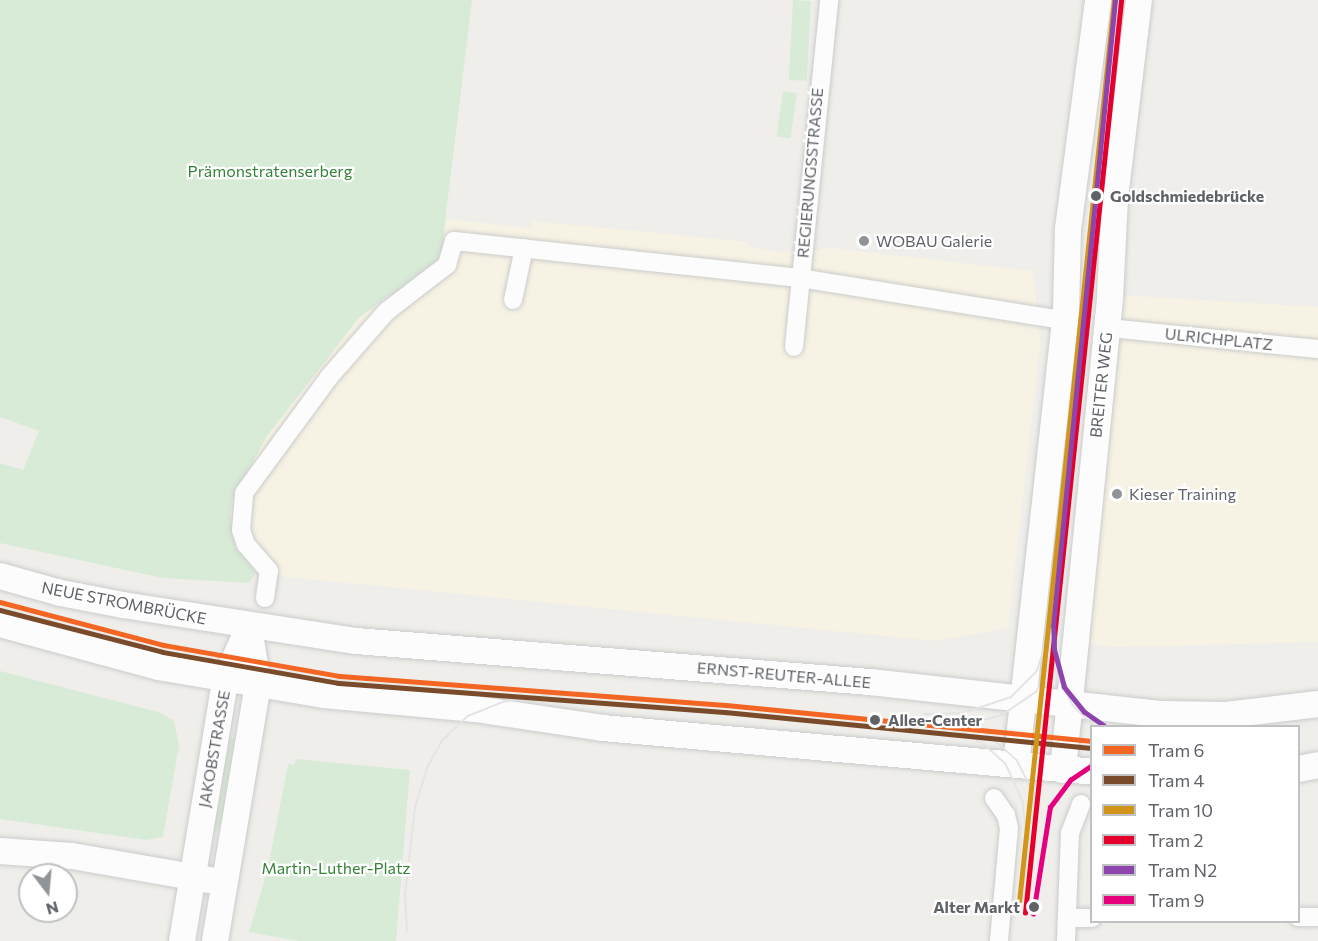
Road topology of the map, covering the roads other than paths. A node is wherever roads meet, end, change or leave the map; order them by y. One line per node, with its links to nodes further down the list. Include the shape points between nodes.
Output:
1 (829, 0): 5 (street, REGIERUNGSSTRASSE)
2 (1098, 0): 17 (main road, via 1068,229 1066,310)
3 (1138, 0): 19 (main road, BREITER WEG, via 1115,198 1110,297)
4 (524, 248): 5 (street); 6 (street); 12 (street, via 454,241 444,268 387,311 337,381 244,493 241,530 246,544 269,571)
5 (800, 278): 7 (street); 9 (street, REGIERUNGSSTRASSE)
6 (513, 300)
7 (1057, 319)
8 (1120, 329): 10 (street, ULRICHPLATZ)
9 (794, 347)
10 (1318, 350)
11 (0, 576): 14 (main road, NEUE STROMBRÜCKE, via 61,593)
12 (266, 598)
13 (0, 624): 15 (main road, via 149,665)
14 (249, 627): 15 (main road, JAKOBSTRASSE); 16 (main road, JAKOBSTRASSE); 17 (main road, ERNST-REUTER-ALLEE, via 356,641 870,682)
15 (225, 680): 16 (main road); 28 (main road, JAKOBSTRASSE)
16 (258, 685): 20 (main road, via 475,709 603,728); 29 (main road, JAKOBSTRASSE)
17 (1025, 699): 19 (main road, ERNST-REUTER-ALLEE); 20 (main road)
18 (1318, 704): 19 (main road, ERNST-REUTER-ALLEE, via 1204,715)
19 (1069, 705): 23 (main road, BREITER WEG)
20 (1016, 765): 23 (main road)
21 (1318, 765): 22 (main road)
22 (1300, 769)
23 (1063, 770): 24 (main road)
24 (1090, 772)
25 (994, 798): 36 (street, via 1009,828)
26 (1081, 804): 32 (street, via 1070,832)
27 (0, 851): 28 (main road, via 72,856)
28 (193, 877): 29 (main road); 34 (main road, JAKOBSTRASSE)
29 (225, 882): 35 (main road, JAKOBSTRASSE)
30 (1300, 917): 31 (street)
31 (1318, 917)
32 (1067, 918): 33 (street); 37 (street)
33 (1090, 918)
34 (182, 941)
35 (215, 941)
36 (999, 941)
37 (1066, 941)

